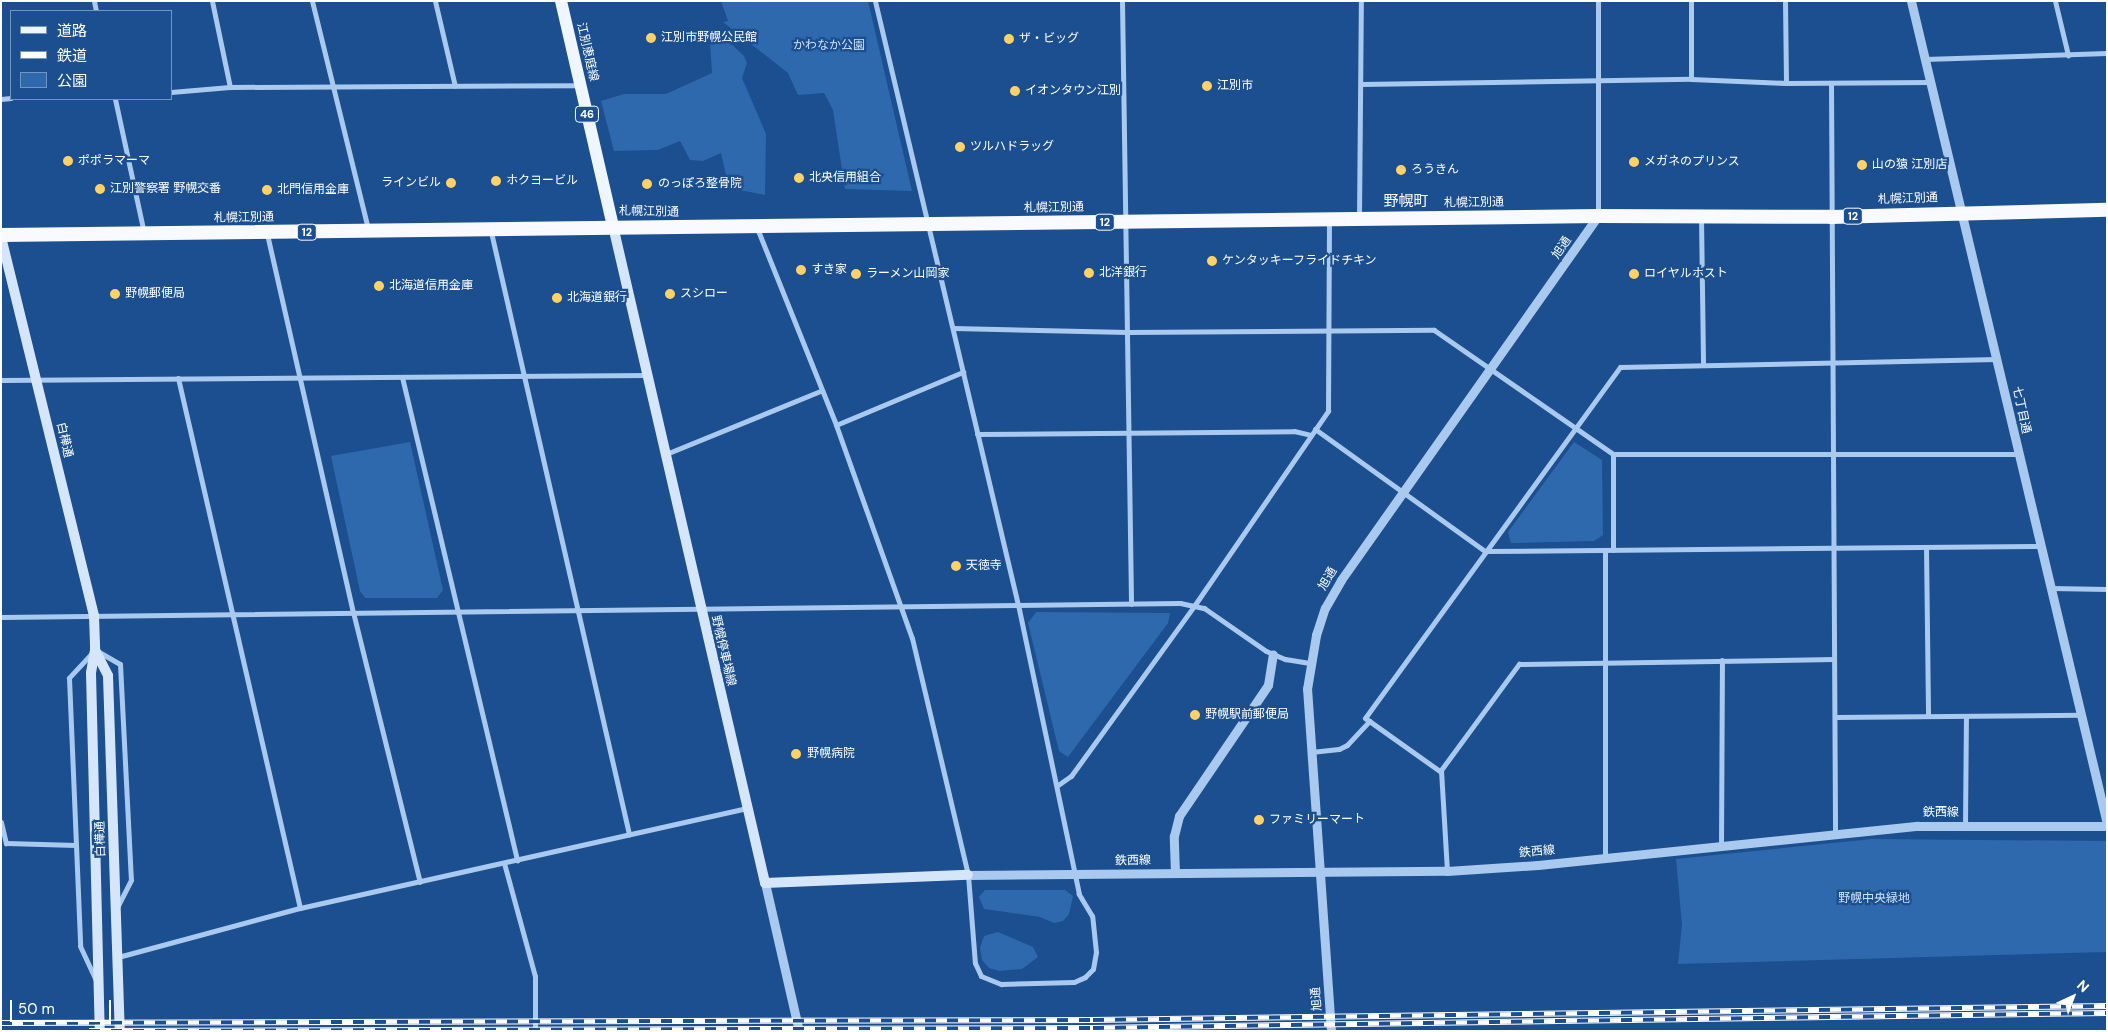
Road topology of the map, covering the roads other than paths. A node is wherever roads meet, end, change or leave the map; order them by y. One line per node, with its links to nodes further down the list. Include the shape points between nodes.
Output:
1 (212, 1): 24 (street)
2 (312, 1): 25 (street)
3 (434, 1): 23 (street)
4 (561, 1): 22 (main road, 江別恵庭線 / 46)
5 (875, 1): 36 (street)
6 (1122, 1): 35 (street)
7 (1361, 1): 21 (street)
8 (1598, 1): 16 (street)
9 (1691, 1): 17 (street)
10 (1785, 1): 19 (street)
11 (1911, 1): 15 (street, 七丁目通)
12 (2055, 1): 14 (street)
13 (2107, 53): 14 (street)
14 (2068, 55): 15 (street)
15 (1925, 59): 18 (street, 七丁目通)
16 (1599, 79): 17 (street); 21 (street); 30 (street)
17 (1691, 79): 19 (street)
18 (1930, 82): 20 (street); 29 (street, 七丁目通)
19 (1786, 83): 20 (street)
20 (1831, 83): 32 (street)
21 (1361, 84): 34 (street)
22 (581, 85): 23 (street); 37 (main road, 江別恵庭線 / 46)
23 (455, 86): 25 (street)
24 (230, 87): 25 (street); 26 (street)
25 (332, 87): 39 (street)
26 (172, 92)
27 (115, 100): 42 (street)
28 (2107, 210): 29 (highway, 札幌江別通 / 12)
29 (1963, 212): 32 (highway, 札幌江別通 / 12); 47 (street, 七丁目通)
30 (1598, 216): 31 (highway, 札幌江別通 / 12); 34 (highway, 札幌江別通 / 12); 50 (street, 旭通)
31 (1701, 216): 32 (highway, 札幌江別通 / 12); 49 (street)
32 (1830, 217): 48 (street)
33 (1329, 220): 34 (highway, 札幌江別通 / 12); 35 (highway, 札幌江別通 / 12); 46 (street)
34 (1359, 220)
35 (1124, 222): 36 (highway, 札幌江別通 / 12); 45 (street)
36 (928, 225): 38 (highway, 札幌江別通 / 12); 44 (street)
37 (613, 226): 38 (highway, 札幌江別通 / 12); 40 (highway, 札幌江別通 / 12); 52 (main road, 野幌停車場線)
38 (757, 228): 59 (street)
39 (368, 231): 40 (highway, 札幌江別通 / 12); 41 (highway, 札幌江別通 / 12)
40 (491, 231): 53 (street)
41 (267, 233): 42 (highway, 札幌江別通 / 12); 54 (street)
42 (145, 235): 43 (highway, 札幌江別通 / 12)
43 (1, 236): 57 (main road, 白樺通)
44 (952, 328): 45 (street); 51 (street)
45 (1127, 332): 46 (street); 63 (street)
46 (1328, 332): 50 (street, via 1434,330); 62 (street, via 1328,411)
47 (1998, 359): 48 (street); 69 (street, 七丁目通)
48 (1832, 361): 49 (street); 66 (street)
49 (1703, 364): 61 (street, via 1620,367)
50 (1492, 370): 61 (street); 70 (street, 旭通)
51 (963, 372): 60 (street); 64 (street)
52 (648, 375): 53 (street); 67 (main road, 野幌停車場線)
53 (524, 376): 55 (street); 84 (street)
54 (298, 377): 55 (street); 56 (street); 86 (street)
55 (402, 377): 85 (street)
56 (178, 378): 57 (street); 87 (street)
57 (37, 379): 58 (street); 88 (main road, 白樺通)
58 (1, 380)
59 (820, 391): 60 (street); 67 (street)
60 (836, 426): 81 (street)
61 (1575, 428): 68 (street); 76 (street)
62 (1315, 429): 65 (street); 70 (street)
63 (1128, 432): 64 (street); 65 (street, via 1294,431); 79 (street)
64 (977, 434): 80 (street)
65 (1311, 436): 82 (street)
66 (1832, 452): 68 (street); 69 (street); 72 (street)
67 (666, 454): 83 (main road, 野幌停車場線)
68 (1614, 454): 75 (street)
69 (2018, 454): 71 (street, 七丁目通)
70 (1403, 495): 76 (street); 95 (street, 旭通, via 1341,580 1326,608)
71 (2040, 546): 73 (street); 77 (street, 七丁目通)
72 (1833, 547): 73 (street); 75 (street); 92 (street)
73 (1926, 547): 97 (street)
74 (1605, 550): 75 (street); 76 (street); 94 (street)
75 (1613, 550)
76 (1485, 551): 100 (street, via 1365,718)
77 (2050, 588): 78 (street); 96 (street, 七丁目通)
78 (2107, 589)
79 (1131, 604): 80 (street); 82 (street)
80 (1018, 605): 81 (street); 103 (street)
81 (900, 606): 83 (street); 119 (street, via 912,638)
82 (1194, 606): 91 (street, via 1204,608); 103 (street, via 1071,776)
83 (701, 608): 84 (street); 104 (main road, 野幌停車場線)
84 (577, 610): 85 (street); 108 (street)
85 (456, 611): 86 (street); 113 (street)
86 (353, 612): 87 (street); 120 (street)
87 (234, 614): 88 (street); 122 (street)
88 (94, 616): 89 (street); 90 (main road, 白樺通)
89 (1, 617)
90 (95, 650): 110 (street, via 70,678); 123 (main road, 白樺通, via 108,676); 123 (street, via 120,664 131,880); 125 (main road, 白樺通, via 91,673)
91 (1273, 654): 95 (street); 117 (street, via 1268,685 1179,816 1174,836)
92 (1834, 659): 93 (street); 99 (street)
93 (1722, 660): 94 (street); 111 (street)
94 (1605, 662): 102 (street, via 1519,664); 112 (street)
95 (1310, 663): 101 (street, 旭通, via 1306,689)
96 (2081, 715): 98 (street); 106 (street, 七丁目通)
97 (1928, 716): 98 (street); 99 (street)
98 (1966, 716): 107 (street)
99 (1834, 717): 109 (street)
100 (1369, 721): 101 (street, via 1347,745); 102 (street)
101 (1311, 752): 116 (street, 旭通)
102 (1441, 772): 115 (street)
103 (1058, 785): 118 (street)
104 (746, 808): 108 (street); 121 (main road, 野幌停車場線)
105 (1, 822): 110 (street, via 6,843)
106 (2107, 825): 107 (street, 鉄西線)
107 (1965, 826): 109 (street, 鉄西線, via 1918,826)
108 (629, 834): 113 (street)
109 (1835, 834): 111 (street, 鉄西線)
110 (76, 845): 125 (street, via 80,946)
111 (1721, 846): 112 (street, 鉄西線)
112 (1605, 858): 115 (street, 鉄西線)
113 (517, 860): 114 (street)
114 (504, 863): 120 (street); 128 (street, via 535,976)
115 (1447, 871): 116 (street, 鉄西線)
116 (1321, 872): 117 (street, 鉄西線); 130 (street, 旭通)
117 (1175, 873): 118 (street, 鉄西線)
118 (1076, 874): 119 (street, 鉄西線); 119 (street, via 1079,894 1092,916 1096,935 1093,969 1074,982 1001,984 981,976 975,963)
119 (968, 876): 121 (main road)
120 (420, 882): 122 (street)
121 (764, 883): 129 (street)
122 (300, 908): 124 (street)
123 (116, 910): 124 (main road, 白樺通)
124 (117, 957): 127 (main road, 白樺通)
125 (98, 985): 126 (main road, 白樺通)
126 (100, 1031)
127 (120, 1031)
128 (535, 1031)
129 (799, 1031)
130 (1331, 1031)

